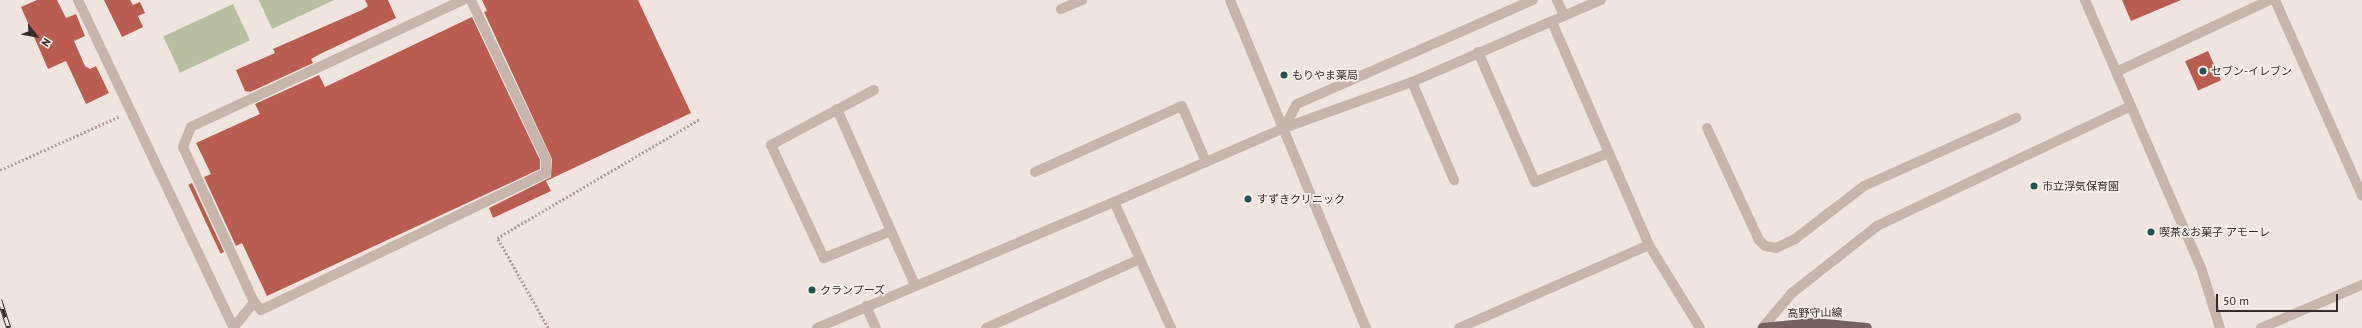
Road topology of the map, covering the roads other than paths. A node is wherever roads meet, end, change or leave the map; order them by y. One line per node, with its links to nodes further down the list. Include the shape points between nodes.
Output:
1 (78, 0): 37 (street)
2 (463, 0): 35 (street, via 191,127 183,147)
3 (471, 0): 35 (street, via 546,159 546,173 261,310)
4 (1082, 0): 12 (street)
5 (1230, 0): 22 (street)
6 (1533, 0): 22 (street, via 1297,104)
7 (1557, 0): 13 (street)
8 (1601, 0): 13 (street)
9 (2084, 0): 16 (street)
10 (2270, 0): 16 (street)
11 (2275, 0): 28 (street)
12 (1060, 9)
13 (1564, 16): 14 (street)
14 (1552, 22): 15 (street); 24 (street)
15 (1478, 52): 17 (street); 24 (street, via 1535,182)
16 (2116, 72): 19 (street)
17 (1412, 82): 22 (street); 27 (street)
18 (874, 90): 20 (street)
19 (2131, 106): 45 (street, via 1877,226 1792,293); 47 (street, via 2202,271)
20 (837, 109): 30 (street); 30 (street, via 770,145 824,258)
21 (2016, 118): 23 (street, via 1864,186 1790,243 1776,248 1765,246 1759,240)
22 (1284, 128): 25 (street); 42 (street)
23 (1707, 128)
24 (1609, 153): 31 (street)
25 (1206, 162): 26 (street, via 1182,106); 29 (street)
26 (1035, 172)
27 (1454, 180)
28 (2362, 195)
29 (1114, 202): 32 (street); 33 (street)
30 (891, 231): 33 (street)
31 (1649, 245): 43 (street); 44 (street)
32 (1138, 260): 40 (street); 41 (street)
33 (915, 285): 36 (street)
34 (2362, 285): 48 (street)
35 (254, 302): 37 (street)
36 (866, 306): 38 (street); 39 (street)
37 (234, 328)
38 (816, 328)
39 (876, 328)
40 (986, 328)
41 (1171, 328)
42 (1366, 328)
43 (1459, 328)
44 (1700, 328)
45 (1762, 328): 46 (main road, 高野守山線, via 1814,323)
46 (1867, 328)
47 (2220, 328)
48 (2261, 328)

